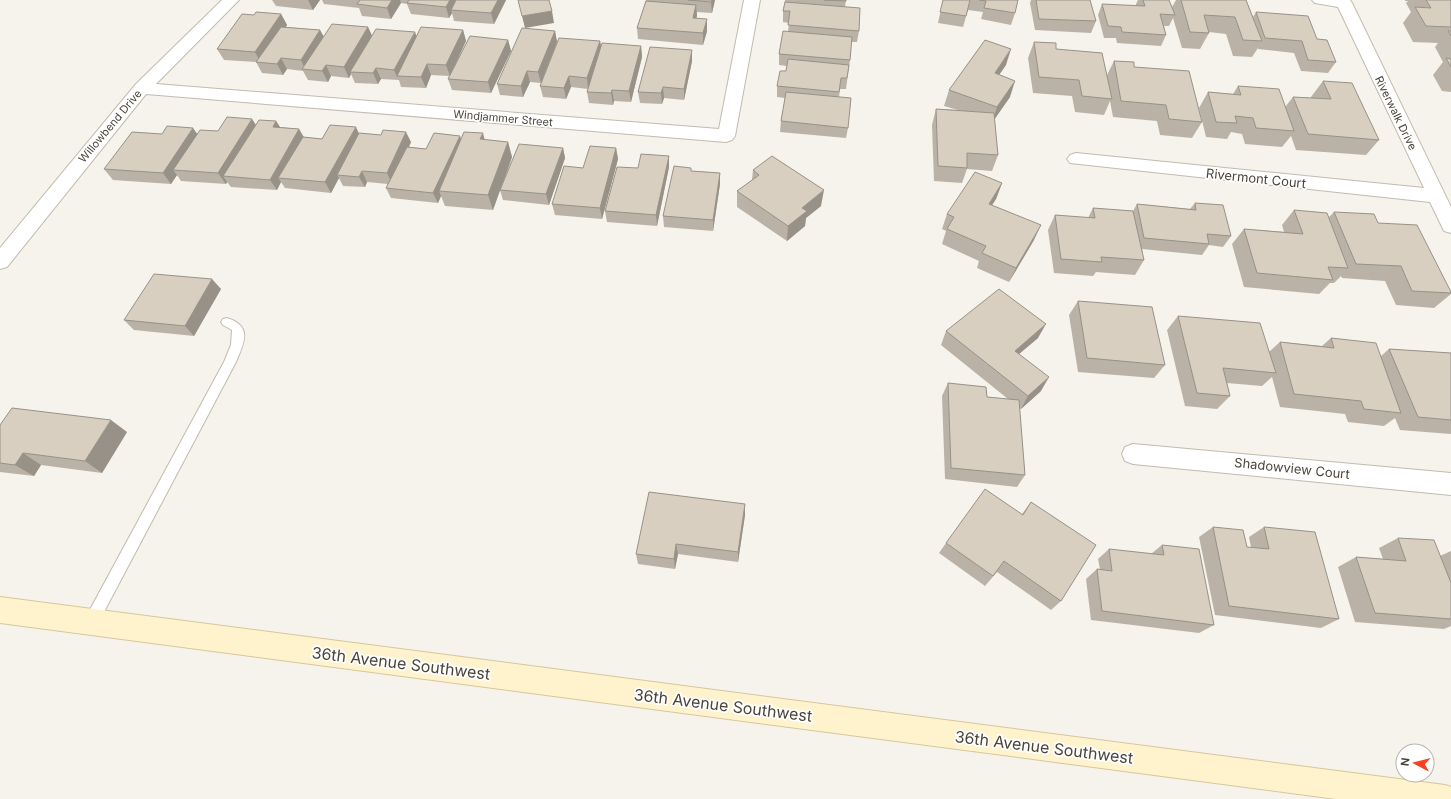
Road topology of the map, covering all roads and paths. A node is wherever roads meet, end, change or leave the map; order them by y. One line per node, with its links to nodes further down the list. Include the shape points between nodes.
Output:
1 (231, 0): 5 (street, Willowbend Drive)
2 (752, 0): 5 (street, Windjammer Street, via 726,136)
3 (1320, 0): 4 (street)
4 (1343, 2): 7 (street, Riverwalk Drive)
5 (142, 88): 9 (street, Willowbend Drive)
6 (1076, 159): 7 (street, Rivermont Court)
7 (1436, 196): 8 (street, Riverwalk Drive)
8 (1451, 226)
9 (0, 262)
10 (227, 322): 14 (lane, via 238,330 238,340 231,359)
11 (1133, 454): 12 (street, Shadowview Court)
12 (1451, 484)
13 (0, 610): 14 (main road, 36th Avenue Southwest)
14 (91, 622): 15 (main road, 36th Avenue Southwest)
15 (1445, 799)

